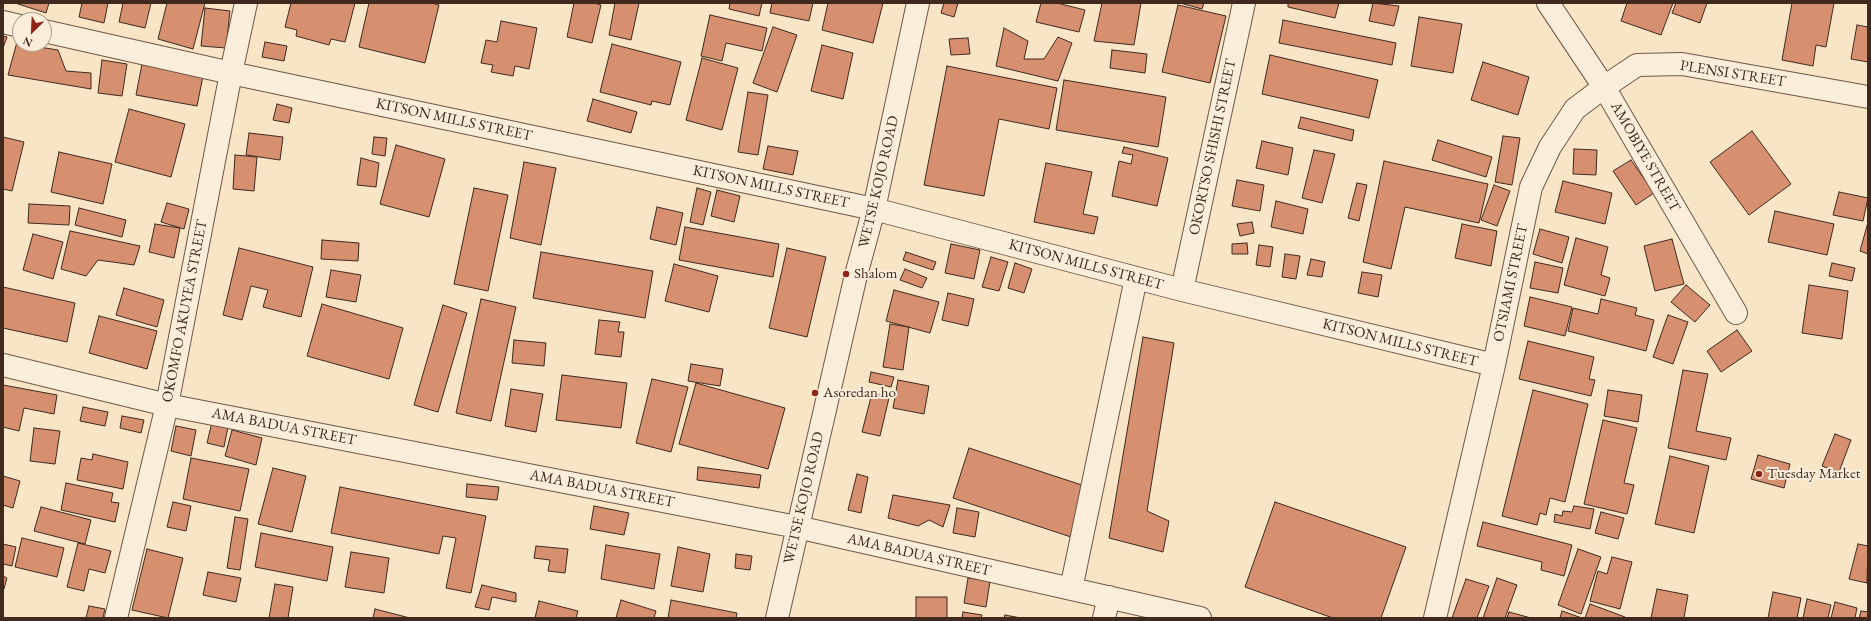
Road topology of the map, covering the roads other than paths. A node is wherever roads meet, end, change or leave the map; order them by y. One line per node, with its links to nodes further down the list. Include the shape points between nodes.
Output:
1 (246, 3): 6 (street, OKOMFO AKUYEA STREET)
2 (918, 3): 9 (street, WETSE KOJO ROAD)
3 (1244, 3): 11 (street, OKORTSO SHISHI STREET)
4 (1548, 3): 7 (street, AMOBIYE STREET)
5 (52, 33): 6 (street, KITSON MILLS STREET)
6 (230, 73): 9 (street, KITSON MILLS STREET); 15 (street, OKOMFO AKUYEA STREET)
7 (1604, 87): 8 (street, PLENSI STREET, via 1637,65 1682,64); 12 (street, AMOBIYE STREET); 14 (street, OTSIAMI STREET, via 1575,109 1550,147 1531,187)
8 (1868, 97)
9 (874, 209): 10 (street, KITSON MILLS STREET); 16 (street, WETSE KOJO ROAD)
10 (1136, 278): 11 (street, KITSON MILLS STREET); 17 (street)
11 (1182, 290): 14 (street, KITSON MILLS STREET)
12 (1736, 313)
13 (3, 365): 15 (street, AMA BADUA STREET)
14 (1494, 365): 22 (street, OTSIAMI STREET)
15 (167, 404): 16 (street, AMA BADUA STREET); 19 (street, OKOMFO AKUYEA STREET)
16 (797, 527): 17 (street, AMA BADUA STREET); 20 (street, WETSE KOJO ROAD)
17 (1071, 589): 18 (street, AMA BADUA STREET)
18 (1106, 608): 21 (street, AMA BADUA STREET)
19 (116, 618)
20 (777, 618)
21 (1200, 618)
22 (1435, 618)

